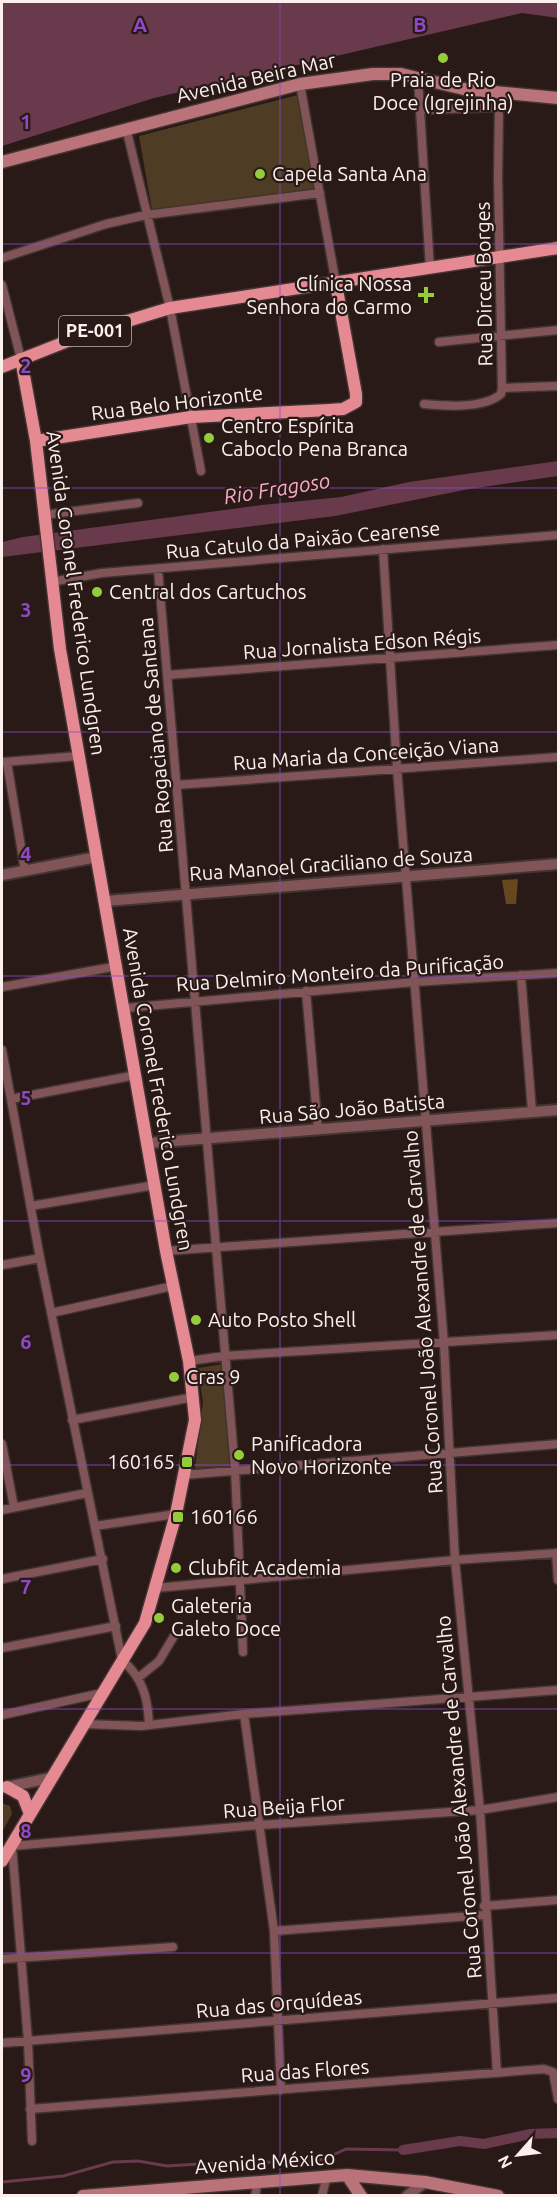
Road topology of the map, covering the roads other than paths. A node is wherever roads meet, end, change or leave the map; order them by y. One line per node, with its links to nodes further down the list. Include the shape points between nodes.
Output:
1 (418, 78): 2 (main road, Avenida Beira Mar, via 373,74); 3 (main road, Avenida Beira Mar); 6 (street)
2 (300, 84): 7 (main road, Avenida Beira Mar); 9 (street)
3 (502, 94): 4 (main road, Avenida Beira Mar); 5 (street, Rua Dirceu Borges)
4 (558, 98)
5 (499, 107): 6 (street); 13 (street, Rua Dirceu Borges)
6 (421, 110): 14 (street)
7 (126, 128): 8 (main road, Avenida Beira Mar); 10 (street)
8 (2, 162)
9 (320, 193): 10 (street); 15 (street)
10 (146, 215): 12 (street); 17 (street)
11 (558, 248): 13 (main road, PE-001)
12 (2, 258)
13 (499, 258): 14 (main road, PE-001); 19 (street, Rua Dirceu Borges)
14 (430, 269): 15 (main road, PE-001)
15 (336, 284): 17 (main road, PE-001); 26 (main road, Rua Belo Horizonte, via 356,402 343,409)
16 (2, 285): 21 (street, Avenida Coronel Frederico Lundgren)
17 (170, 308): 21 (main road, PE-001); 26 (street)
18 (558, 330): 19 (street)
19 (502, 335): 20 (street); 24 (street, Rua Dirceu Borges)
20 (439, 342)
21 (21, 359): 22 (main road, PE-001); 27 (main road, Avenida Coronel Frederico Lundgren)
22 (2, 367)
23 (558, 386): 24 (street)
24 (502, 388): 25 (street, Rua Dirceu Borges, via 501,394 490,400 459,405)
25 (424, 404)
26 (192, 417): 27 (main road, Rua Belo Horizonte); 28 (street)
27 (36, 441): 30 (main road, Avenida Coronel Frederico Lundgren)
28 (201, 471)
29 (138, 503): 30 (street)
30 (44, 520): 34 (main road, Avenida Coronel Frederico Lundgren)
31 (558, 535): 32 (street, Rua Catulo da Paixão Cearense)
32 (383, 549): 33 (street, Rua Catulo da Paixão Cearense); 36 (street, Rua Coronel João Alexandre de Carvalho)
33 (158, 569): 34 (street, Rua Catulo da Paixão Cearense); 37 (street, Rua Rogaciano de Santana)
34 (51, 582): 38 (main road, Avenida Coronel Frederico Lundgren)
35 (558, 645): 36 (street, Rua Jornalista Edson Régis)
36 (390, 659): 37 (street, Rua Jornalista Edson Régis); 41 (street, Rua Coronel João Alexandre de Carvalho)
37 (167, 675): 42 (street, Rua Rogaciano de Santana)
38 (78, 756): 40 (street); 43 (main road, Avenida Coronel Frederico Lundgren)
39 (558, 757): 41 (street, Rua Maria da Conceição Viana)
40 (4, 762): 45 (street)
41 (397, 768): 42 (street, Rua Maria da Conceição Viana); 47 (street, Rua Coronel João Alexandre de Carvalho)
42 (176, 785): 48 (street, Rua Rogaciano de Santana)
43 (97, 857): 45 (street); 49 (main road, Avenida Coronel Frederico Lundgren)
44 (558, 864): 47 (street, Rua Manoel Graciliano de Souza)
45 (26, 871): 46 (street)
46 (2, 875)
47 (407, 876): 48 (street, Rua Manoel Graciliano de Souza); 53 (street, Rua Coronel João Alexandre de Carvalho)
48 (185, 893): 49 (street, Rua Manoel Graciliano de Souza); 56 (street, Rua Rogaciano de Santana)
49 (106, 901): 50 (main road, Avenida Coronel Frederico Lundgren)
50 (118, 966): 54 (street); 57 (main road, Avenida Coronel Frederico Lundgren)
51 (558, 973): 52 (street, Rua Delmiro Monteiro da Purificação)
52 (521, 975): 53 (street, Rua Delmiro Monteiro da Purificação); 62 (street)
53 (415, 982): 55 (street, Rua Delmiro Monteiro da Purificação); 63 (street, Rua Coronel João Alexandre de Carvalho)
54 (2, 987)
55 (306, 992): 56 (street, Rua Delmiro Monteiro da Purificação); 64 (street)
56 (194, 1001): 57 (street, Rua Delmiro Monteiro da Purificação); 65 (street, Rua Rogaciano de Santana)
57 (124, 1008): 59 (main road, Avenida Coronel Frederico Lundgren)
58 (2, 1050): 60 (street)
59 (136, 1075): 60 (street); 66 (main road, Avenida Coronel Frederico Lundgren)
60 (11, 1099): 68 (street)
61 (558, 1110): 62 (street, Rua São João Batista)
62 (532, 1112): 63 (street, Rua São João Batista)
63 (426, 1120): 64 (street, Rua São João Batista); 70 (street, Rua Coronel João Alexandre de Carvalho)
64 (318, 1129): 65 (street, Rua São João Batista)
65 (206, 1139): 66 (street, Rua São João Batista); 71 (street, Rua Rogaciano de Santana)
66 (149, 1143): 67 (main road, Avenida Coronel Frederico Lundgren)
67 (155, 1185): 68 (street); 72 (main road, Avenida Coronel Frederico Lundgren)
68 (31, 1206): 73 (street)
69 (558, 1223): 70 (street)
70 (434, 1234): 71 (street); 78 (street, Rua Coronel João Alexandre de Carvalho)
71 (216, 1248): 72 (street); 79 (street, Rua Rogaciano de Santana)
72 (166, 1251): 75 (main road, Avenida Coronel Frederico Lundgren)
73 (40, 1258): 74 (street); 76 (street)
74 (2, 1265)
75 (172, 1286): 76 (street); 80 (main road, Avenida Coronel Frederico Lundgren)
76 (51, 1313): 82 (street)
77 (558, 1335): 78 (street)
78 (444, 1344): 79 (street); 85 (street, Rua Coronel João Alexandre de Carvalho)
79 (224, 1356): 80 (street); 86 (street, Rua Rogaciano de Santana)
80 (189, 1361): 81 (main road, Avenida Coronel Frederico Lundgren)
81 (194, 1397): 82 (street); 87 (main road, Avenida Coronel Frederico Lundgren, via 195,1420)
82 (72, 1420): 88 (street)
83 (2, 1444): 89 (street)
84 (558, 1444): 85 (street)
85 (451, 1453): 86 (street); 95 (street, Rua Coronel João Alexandre de Carvalho)
86 (235, 1469): 87 (street); 98 (street, Rua Rogaciano de Santana)
87 (183, 1475): 91 (main road, Avenida Coronel Frederico Lundgren)
88 (87, 1493): 89 (street); 92 (street)
89 (14, 1507): 90 (street)
90 (2, 1510)
91 (176, 1514): 92 (street); 99 (main road, Avenida Coronel Frederico Lundgren)
92 (95, 1526): 94 (street)
93 (557, 1553): 95 (street); 97 (street)
94 (103, 1559): 96 (street); 100 (street)
95 (455, 1560): 98 (street); 108 (street, Rua Coronel João Alexandre de Carvalho)
96 (2, 1579)
97 (558, 1580)
98 (240, 1582): 99 (street); 103 (street, Rua Rogaciano de Santana)
99 (156, 1588): 104 (main road, Avenida Coronel Frederico Lundgren, via 145,1623)
100 (116, 1626): 102 (street); 104 (street)
101 (174, 1636): 105 (street, via 159,1661)
102 (2, 1648)
103 (243, 1652)
104 (122, 1660): 105 (street); 107 (main road, Avenida Coronel Frederico Lundgren)
105 (138, 1678): 112 (street)
106 (558, 1690): 108 (street)
107 (102, 1693): 110 (street); 111 (main road, Avenida Coronel Frederico Lundgren)
108 (470, 1697): 109 (street); 116 (street, Rua Coronel João Alexandre de Carvalho)
109 (244, 1714): 112 (street); 118 (street)
110 (2, 1715)
111 (85, 1724): 112 (street); 113 (main road, Avenida Coronel Frederico Lundgren)
112 (149, 1725)
113 (50, 1778): 114 (street); 117 (main road, Avenida Coronel Frederico Lundgren)
114 (4, 1788): 117 (main road, via 23,1796)
115 (558, 1797): 116 (street, Rua Beija Flor)
116 (480, 1810): 118 (street, Rua Beija Flor); 122 (street, Rua Coronel João Alexandre de Carvalho)
117 (30, 1814): 119 (main road, Avenida Coronel Frederico Lundgren)
118 (260, 1825): 119 (street, Rua Beija Flor); 123 (street)
119 (12, 1846): 120 (main road, Avenida Coronel Frederico Lundgren); 125 (street)
120 (2, 1861)
121 (558, 1900): 122 (street)
122 (485, 1910): 123 (street); 128 (street, Rua Coronel João Alexandre de Carvalho)
123 (274, 1931): 129 (street)
124 (173, 1947): 125 (street)
125 (22, 1957): 126 (street); 130 (street)
126 (2, 1959)
127 (558, 1998): 128 (street, Rua das Orquídeas)
128 (494, 2002): 129 (street, Rua das Orquídeas); 132 (street, Rua Coronel João Alexandre de Carvalho)
129 (279, 2021): 130 (street, Rua das Orquídeas); 133 (street)
130 (28, 2041): 131 (street, Rua das Orquídeas); 135 (street)
131 (2, 2043)
132 (497, 2073): 133 (street, Rua das Flores); 134 (street, Rua das Flores, via 550,2070)
133 (281, 2090): 135 (street, Rua das Flores)
134 (558, 2099)
135 (30, 2109): 136 (street)
136 (32, 2141)
137 (327, 2175): 138 (main road, Avenida México); 139 (main road, Avenida México); 145 (street)
138 (347, 2175): 140 (main road, Avenida México); 146 (main road)
139 (258, 2181): 141 (main road, Avenida México); 144 (street)
140 (425, 2182): 147 (street); 148 (main road, Avenida México)
141 (181, 2192): 142 (main road, Avenida México)
142 (112, 2194): 143 (main road, Avenida México)
143 (83, 2196)
144 (255, 2196)
145 (322, 2196)
146 (361, 2196)
147 (407, 2196)
148 (498, 2196)

